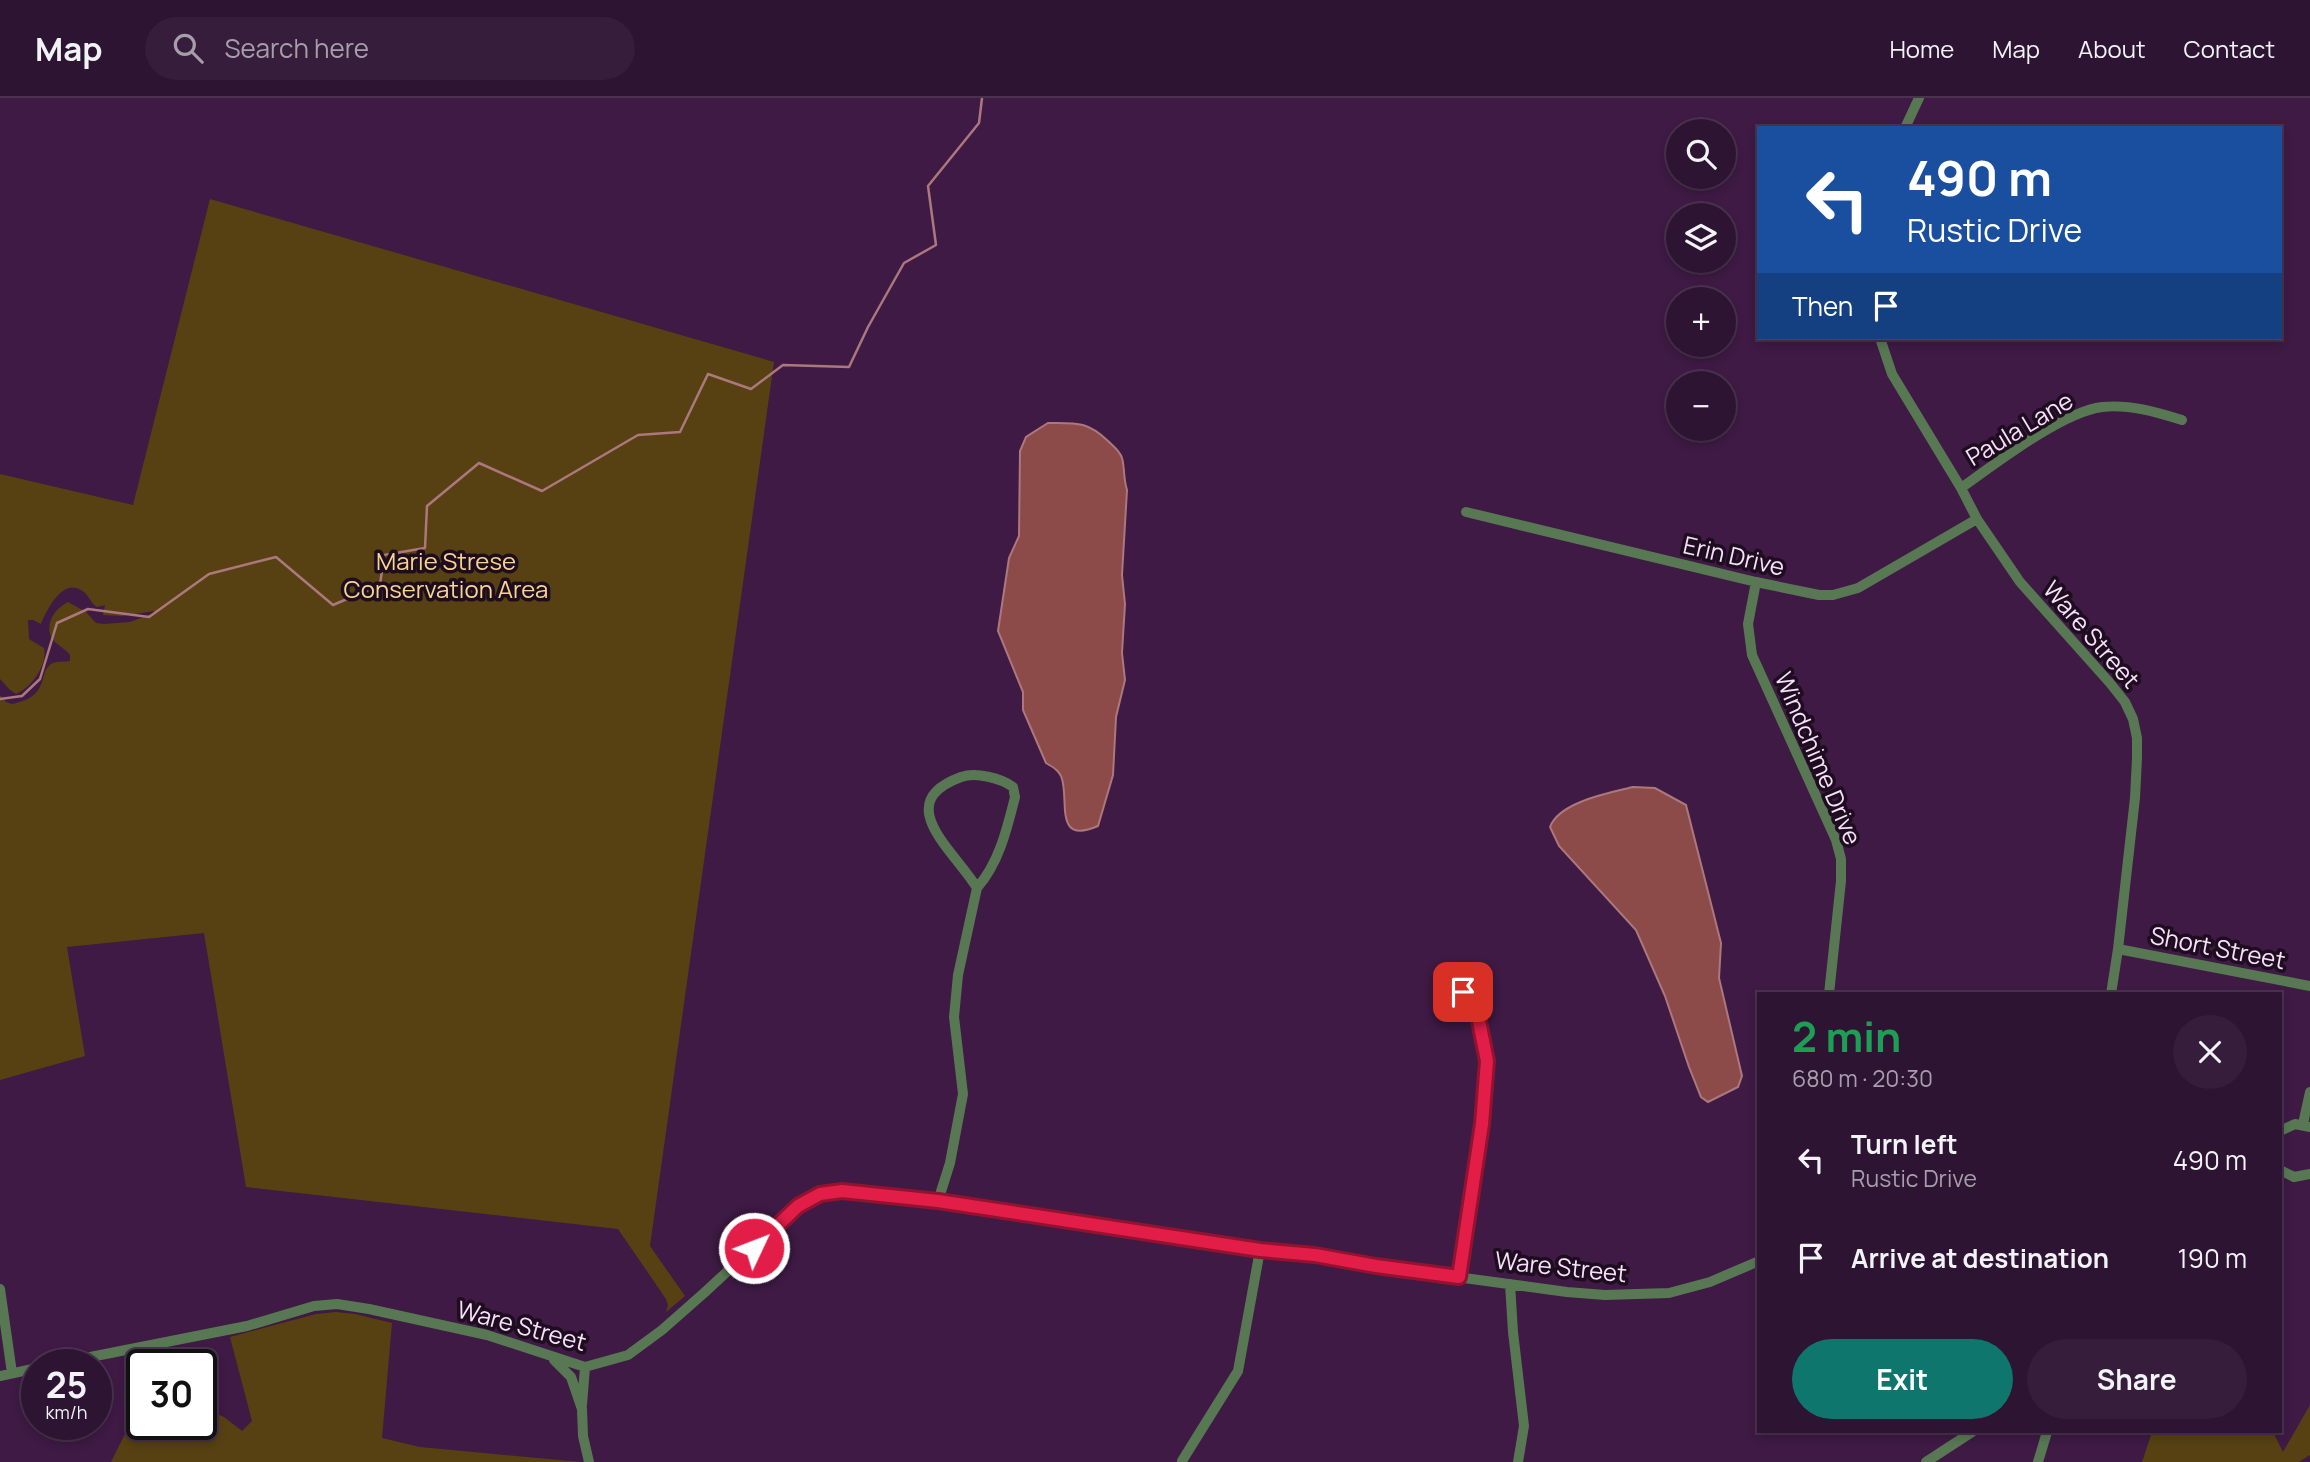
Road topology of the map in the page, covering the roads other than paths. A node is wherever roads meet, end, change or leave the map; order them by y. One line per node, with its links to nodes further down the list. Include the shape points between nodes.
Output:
1 (1919, 98): 2 (street)
2 (1906, 126)
3 (1881, 340): 5 (street, Ware Street, via 1892,374)
4 (2182, 420): 5 (street, Paula Lane, via 2137,408 2087,410)
5 (1961, 488): 7 (street, Ware Street)
6 (1466, 512): 8 (street, Erin Drive)
7 (1977, 519): 8 (street, Erin Drive, via 1846,592 1819,595); 10 (street, Ware Street, via 2020,582 2110,683 2133,719 2137,758)
8 (1756, 582): 13 (street, Windchime Drive, via 1748,624 1752,654 1841,859)
9 (977, 888): 9 (street, via 995,861 1015,797 1006,782 967,775 939,788 930,796 928,806 941,839); 20 (street, via 954,1017 963,1094)
10 (2118, 949): 11 (street, Short Street); 14 (street, Ware Street)
11 (2310, 986)
12 (1463, 992): 23 (street, via 1478,1016 1487,1061)
13 (1829, 992)
14 (2111, 992)
15 (2310, 1092): 16 (street)
16 (2307, 1125): 17 (street)
17 (2282, 1129)
18 (2282, 1171): 19 (street, via 2294,1177)
19 (2310, 1174)
20 (938, 1201): 21 (street, Ware Street); 28 (street, Ware Street, via 842,1191 820,1194 798,1206 662,1330 628,1355)
21 (1260, 1250): 23 (street, Ware Street); 35 (street, via 1238,1371)
22 (1757, 1262): 24 (street, Ware Street, via 1669,1293 1605,1295)
23 (1459, 1277): 24 (street, Ware Street)
24 (1510, 1284): 37 (street, via 1524,1426)
25 (0, 1289): 30 (street)
26 (112, 1353): 27 (street, Ware Street, via 337,1304 486,1335)
27 (550, 1357): 28 (street, Ware Street); 32 (street, via 571,1377)
28 (585, 1367): 32 (street)
29 (21, 1371): 30 (street)
30 (12, 1373): 31 (street)
31 (0, 1377)
32 (582, 1409): 36 (street)
33 (1970, 1433): 38 (street)
34 (2047, 1433): 39 (street)
35 (1182, 1461)
36 (589, 1462)
37 (1518, 1462)
38 (1926, 1462)
39 (2038, 1462)

